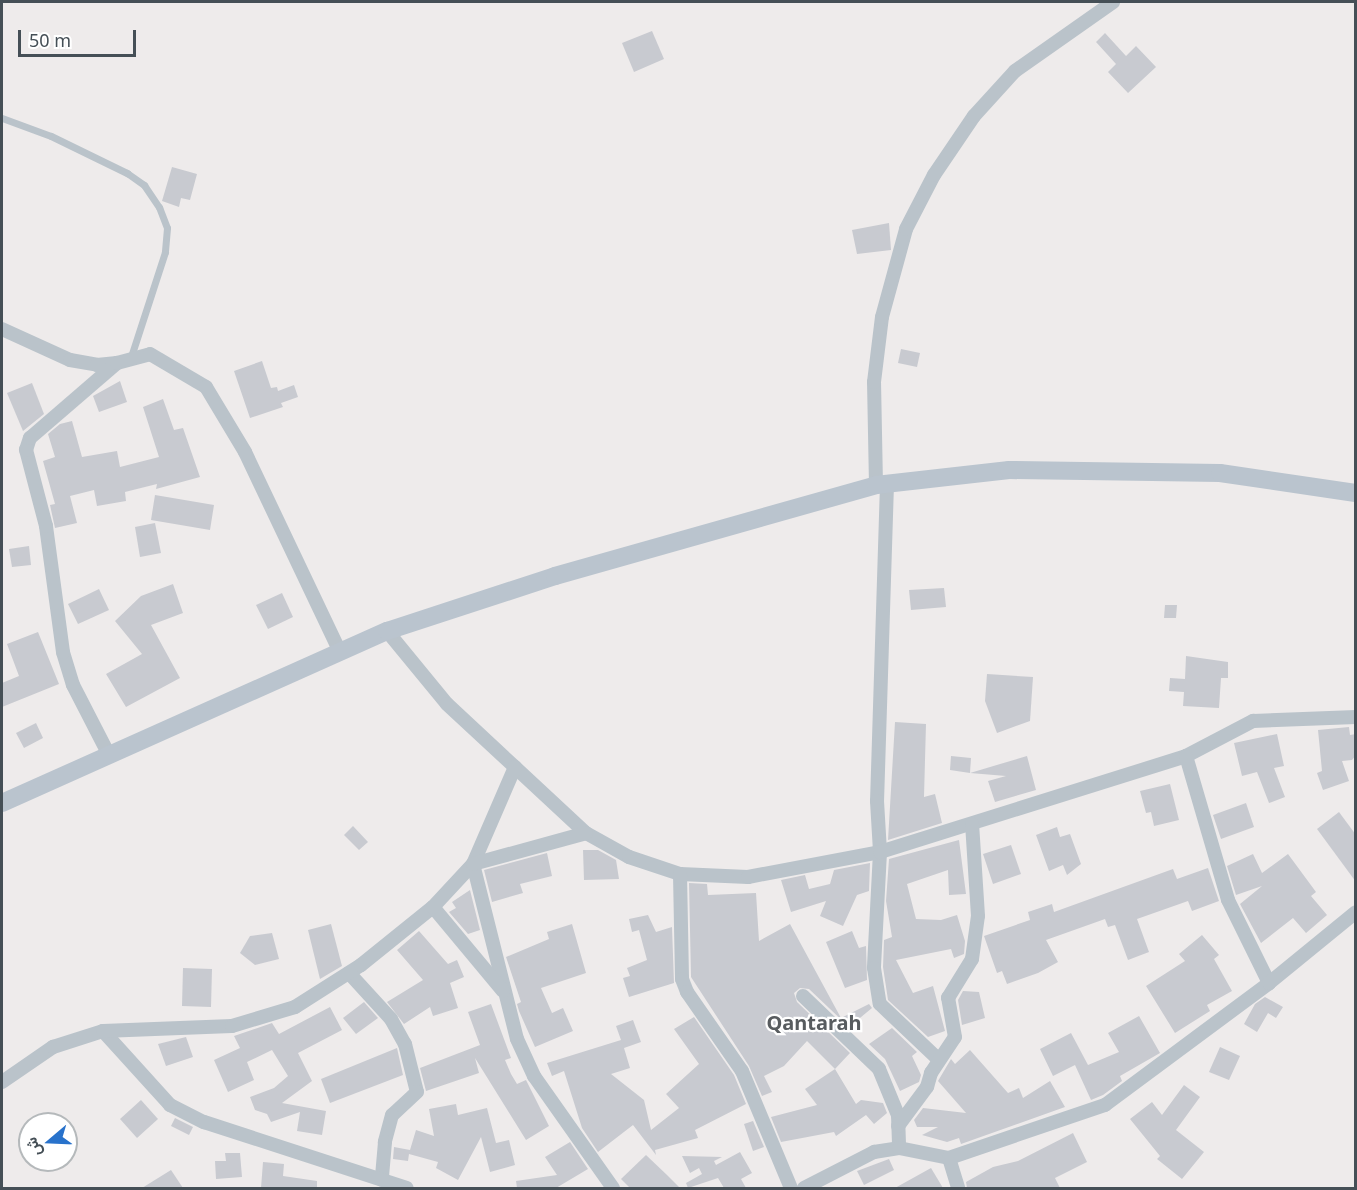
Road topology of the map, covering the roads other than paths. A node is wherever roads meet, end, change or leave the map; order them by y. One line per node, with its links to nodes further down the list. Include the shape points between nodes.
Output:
1 (1113, 2): 5 (street, via 1008,78 974,116 934,175 906,229 882,317 874,382)
2 (2, 118): 4 (lane, via 51,136 127,173 144,185 159,207 167,228 165,252)
3 (2, 329): 4 (street, via 70,360 97,365)
4 (123, 362): 8 (street, via 150,354 206,387 245,452); 10 (street, via 30,438 26,450 46,526 63,652 73,685)
5 (882, 484): 6 (main road, via 1010,470 1220,473); 7 (main road, via 555,576); 16 (street, via 877,801)
6 (1356, 494)
7 (387, 631): 8 (main road); 12 (street, via 447,704)
8 (339, 650): 10 (main road)
9 (1356, 717): 11 (street, via 1253,721)
10 (109, 755): 13 (main road)
11 (1186, 756): 14 (street); 22 (street, via 1228,900)
12 (515, 767): 15 (street); 17 (street)
13 (2, 803)
14 (972, 824): 16 (street); 26 (street, via 978,916 972,959 948,998 956,1037)
15 (586, 833): 17 (street); 18 (street, via 629,857)
16 (880, 852): 18 (street, via 748,877); 26 (street, via 874,968 880,1004)
17 (473, 864): 19 (street); 23 (street)
18 (680, 874): 35 (street, via 684,986 694,1006 742,1071)
19 (433, 907): 21 (street); 23 (street)
20 (1356, 912): 22 (street)
21 (349, 973): 25 (street, via 295,1007 232,1026); 32 (street, via 391,1019 405,1044 417,1092 392,1115)
22 (1269, 983): 30 (street, via 1105,1105)
23 (506, 995): 34 (street, via 517,1039 534,1076)
24 (803, 996): 28 (street, via 879,1069 891,1092)
25 (103, 1031): 27 (street, via 53,1047); 32 (street, via 170,1105 204,1122)
26 (939, 1060): 28 (street, via 927,1087)
27 (2, 1082)
28 (898, 1126): 29 (street)
29 (899, 1148): 30 (street); 31 (street, via 874,1152)
30 (949, 1158): 38 (street)
31 (833, 1173): 36 (street); 37 (street)
32 (382, 1180): 33 (street)
33 (407, 1188)
34 (613, 1188)
35 (791, 1188)
36 (804, 1188)
37 (831, 1188)
38 (958, 1188)

